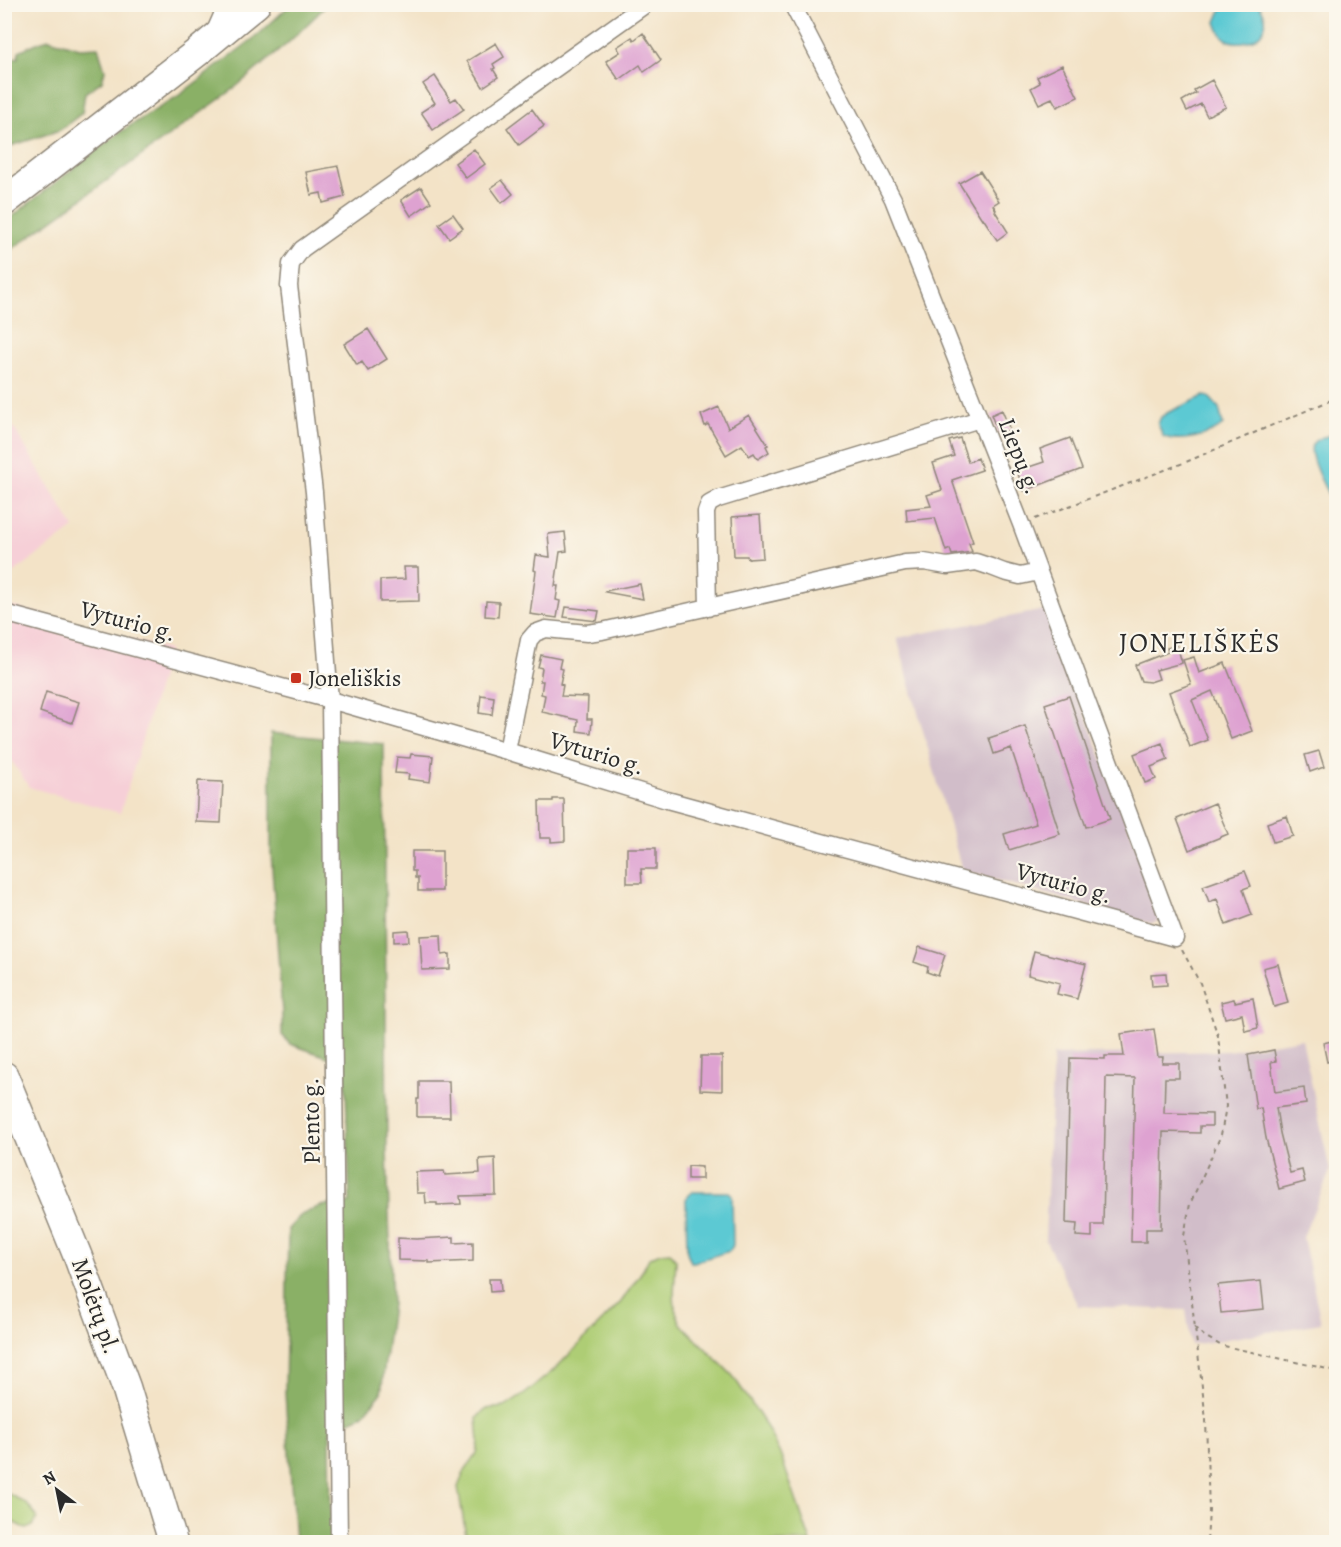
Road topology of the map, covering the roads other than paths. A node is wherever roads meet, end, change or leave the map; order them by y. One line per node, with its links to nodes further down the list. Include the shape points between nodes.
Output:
1 (646, 4): 9 (street, Plento g., via 302,249 291,264 289,286 314,492)
2 (792, 4): 5 (street, Liepų g., via 893,199)
3 (248, 5): 4 (highway, via 199,51)
4 (4, 202)
5 (980, 419): 6 (street, Liepų g.); 7 (street, via 710,504 706,512)
6 (1039, 572): 7 (street, via 1020,576 976,562 947,566 905,563); 11 (street, Liepų g.)
7 (708, 608): 10 (street, via 586,633 546,629 536,633 529,640)
8 (4, 613): 9 (street, Vyturio g.)
9 (330, 700): 10 (street, Vyturio g.); 14 (street, Plento g.)
10 (507, 751): 11 (street, Vyturio g., via 667,800)
11 (1175, 938)
12 (4, 1076): 13 (highway, Molėtų pl., via 122,1376)
13 (173, 1542)
14 (339, 1542)

